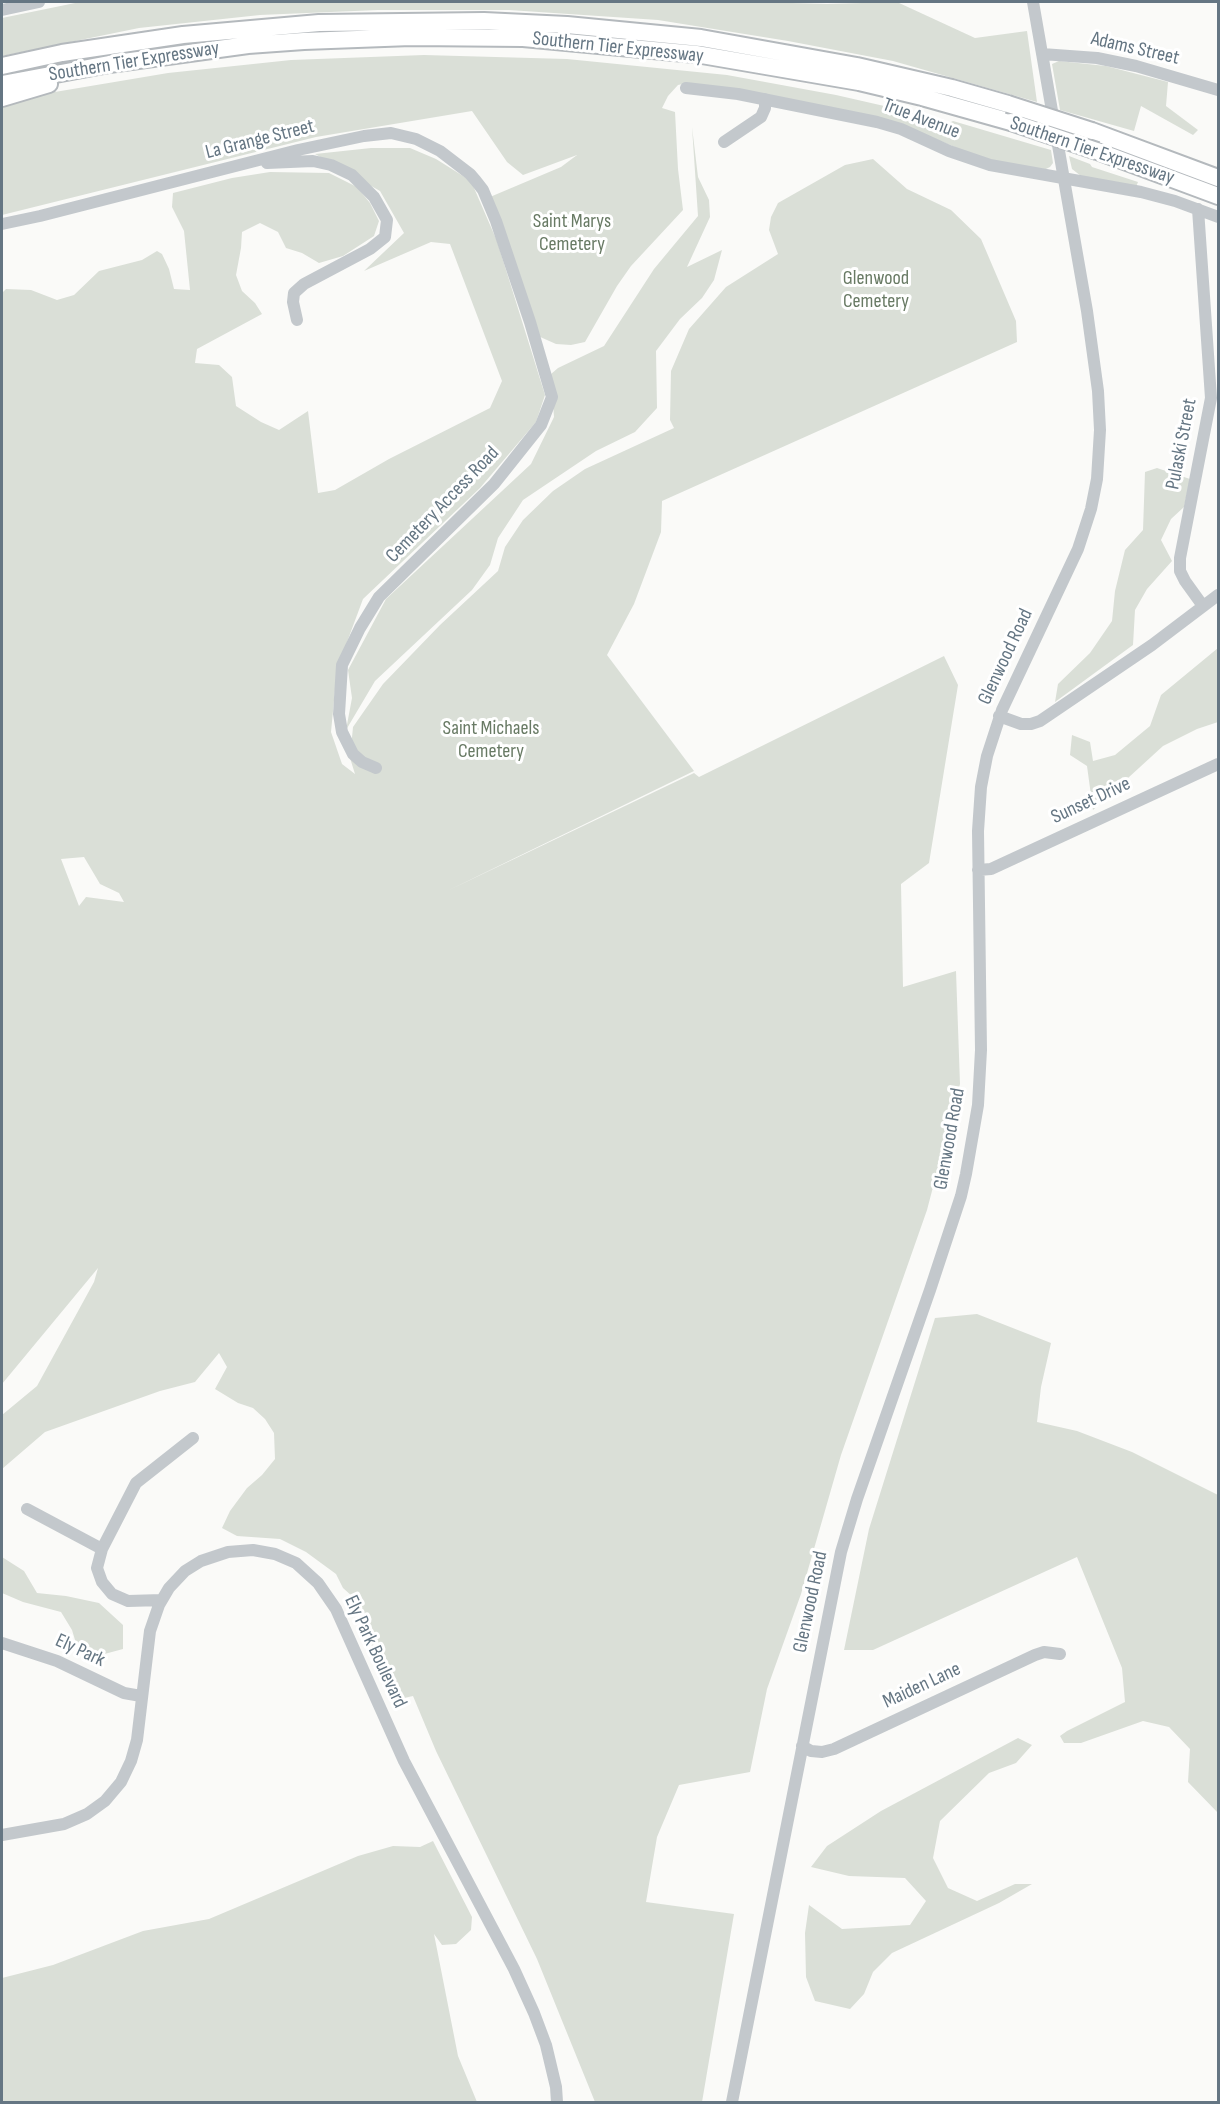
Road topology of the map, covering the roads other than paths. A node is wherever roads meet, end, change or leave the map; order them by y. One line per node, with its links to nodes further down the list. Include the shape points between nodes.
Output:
1 (39, 2): 3 (street)
2 (1033, 2): 4 (street, Glenwood Road)
3 (2, 10)
4 (1042, 54): 9 (street, Adams Street, via 1107,60); 14 (street, Glenwood Road)
5 (109, 64): 7 (highway, Southern Tier Expressway); 10 (highway); 16 (highway, Southern Tier Expressway, bridge, via 248,45 411,37 523,38 684,53 859,82 922,97 1011,122)
6 (2, 66): 15 (highway, Southern Tier Expressway, bridge, via 183,35 319,23 484,21 567,25 701,38 857,66 952,88 1092,131)
7 (2, 84)
8 (686, 88): 11 (street, True Avenue)
9 (1218, 90)
10 (2, 98)
11 (765, 99): 12 (street, via 760,117); 14 (street, True Avenue, via 901,129 990,165)
12 (724, 142)
13 (242, 164): 19 (street, La Grange Street, via 364,136 408,136 440,151 470,174 483,190); 20 (street, La Grange Street); 21 (street, via 313,161 331,165 352,175 374,197 387,220 385,237 370,249 294,293)
14 (1062, 177): 17 (street, True Avenue, via 1141,192); 24 (street, Glenwood Road, via 1098,391 1096,479 1078,549)
15 (1218, 178)
16 (1218, 196)
17 (1198, 209): 18 (street, True Avenue); 23 (street, Pulaski Street, via 1211,398 1180,571)
18 (1218, 217)
19 (495, 218): 26 (street, Cemetery Access Road, via 552,397 541,424 494,484 379,597 342,665 342,732 352,754)
20 (2, 224)
21 (297, 320)
22 (1218, 595): 23 (street)
23 (1203, 606): 24 (street, via 1040,721 1021,724)
24 (999, 716): 27 (street, Glenwood Road, via 981,787)
25 (1218, 764): 27 (street, Sunset Drive, via 991,869)
26 (376, 768)
27 (978, 870): 35 (street, Glenwood Road, via 981,1050 978,1105 966,1174 841,1552)
28 (193, 1438): 30 (street, via 136,1483)
29 (27, 1509): 30 (street)
30 (102, 1549): 31 (street, via 97,1568 112,1594 128,1601)
31 (162, 1600): 34 (street, Ely Park Boulevard, via 150,1631); 37 (street, Ely Park Boulevard, via 185,1571 228,1552 275,1554 296,1563 318,1583 336,1609 404,1761 514,1969 546,2045)
32 (2, 1643): 34 (street, Ely Park, via 57,1661 124,1693)
33 (1060, 1654): 35 (street, Maiden Lane, via 1035,1655 834,1749 822,1752)
34 (141, 1696): 36 (street, Ely Park Boulevard, via 131,1761 122,1782 105,1802 64,1824)
35 (802, 1746): 38 (street, Glenwood Road)
36 (2, 1835)
37 (557, 2103)
38 (732, 2103)

